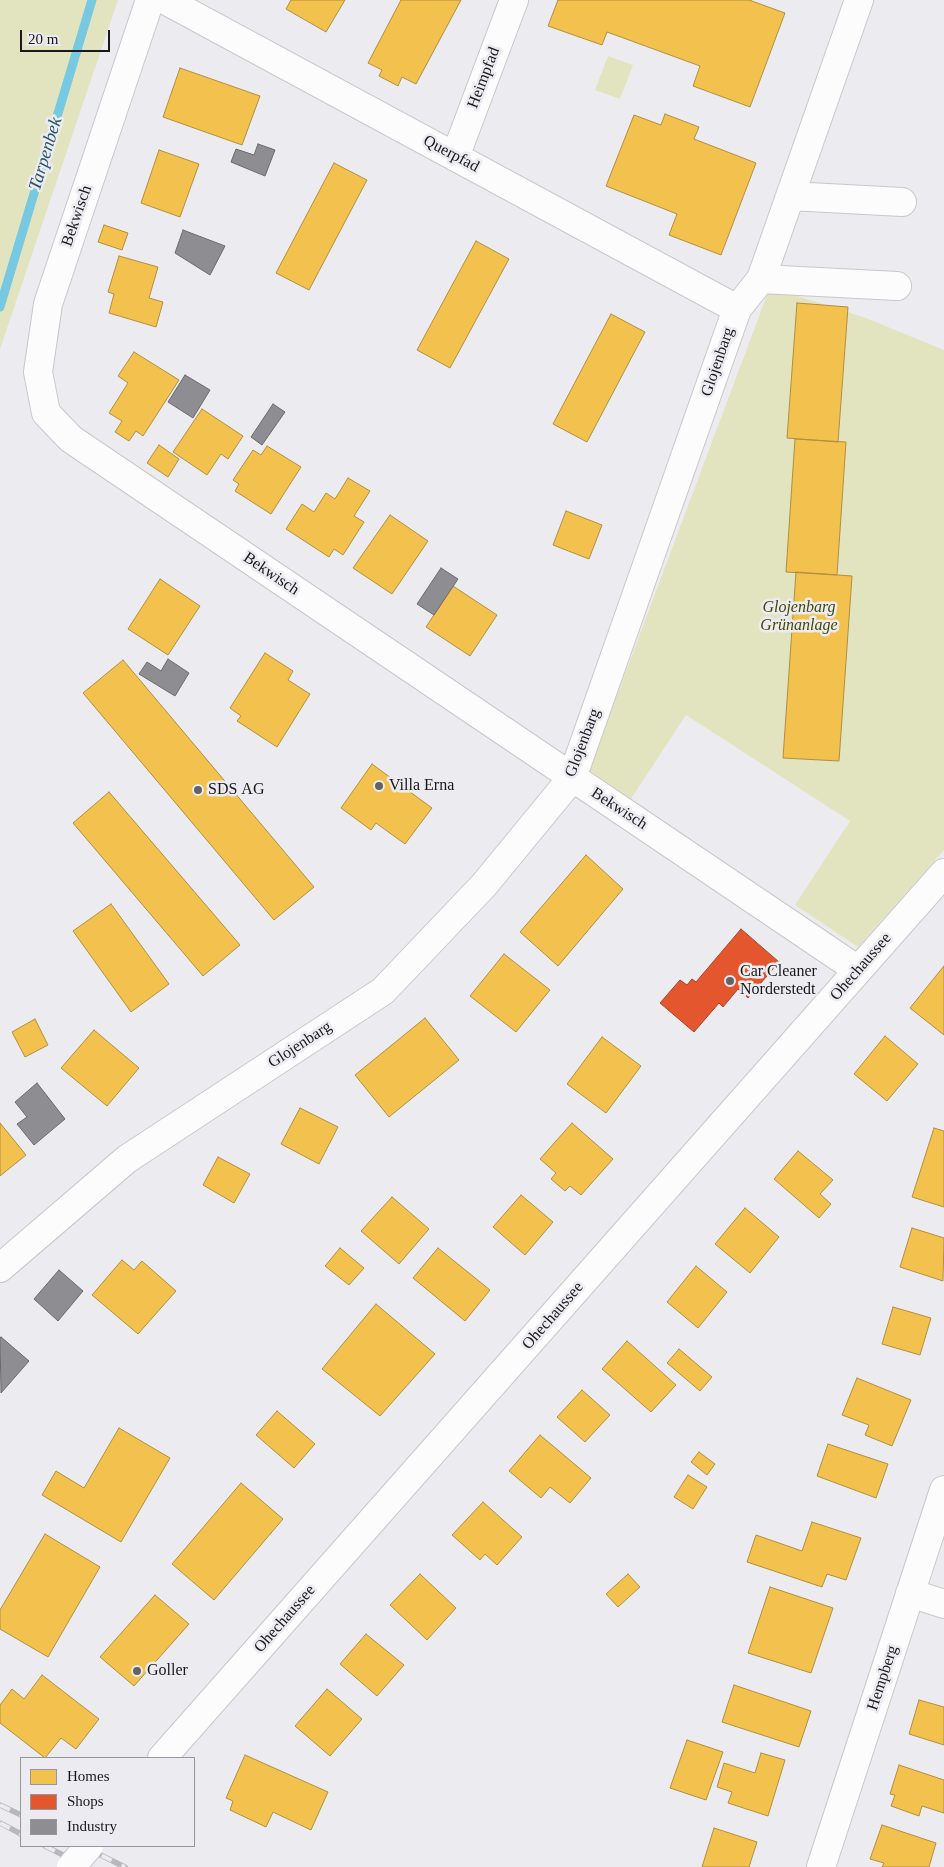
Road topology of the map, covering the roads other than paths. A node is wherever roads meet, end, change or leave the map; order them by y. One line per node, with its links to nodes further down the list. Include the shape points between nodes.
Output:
1 (150, 0): 11 (street, Bekwisch, via 48,304 38,372 46,413 71,439)
2 (165, 0): 5 (street, Querpfad)
3 (514, 0): 5 (street, Heimpfad)
4 (859, 0): 6 (street, Glojenbarg)
5 (455, 157): 10 (street, Querpfad)
6 (790, 196): 7 (street); 8 (street, Glojenbarg)
7 (902, 202)
8 (761, 279): 9 (street); 10 (street, Glojenbarg)
9 (897, 286)
10 (737, 309): 11 (street, Glojenbarg)
11 (572, 778): 13 (street, Bekwisch); 14 (street, Glojenbarg, via 484,885 383,991 127,1159)
12 (944, 873): 13 (street, Ohechaussee)
13 (858, 970): 18 (street, Ohechaussee)
14 (0, 1268)
15 (944, 1490): 16 (street, Hempberg)
16 (910, 1593): 17 (street); 21 (street, Hempberg)
17 (944, 1604)
18 (163, 1757)
19 (88, 1847): 20 (street, bridge)
20 (71, 1867)
21 (821, 1867)

